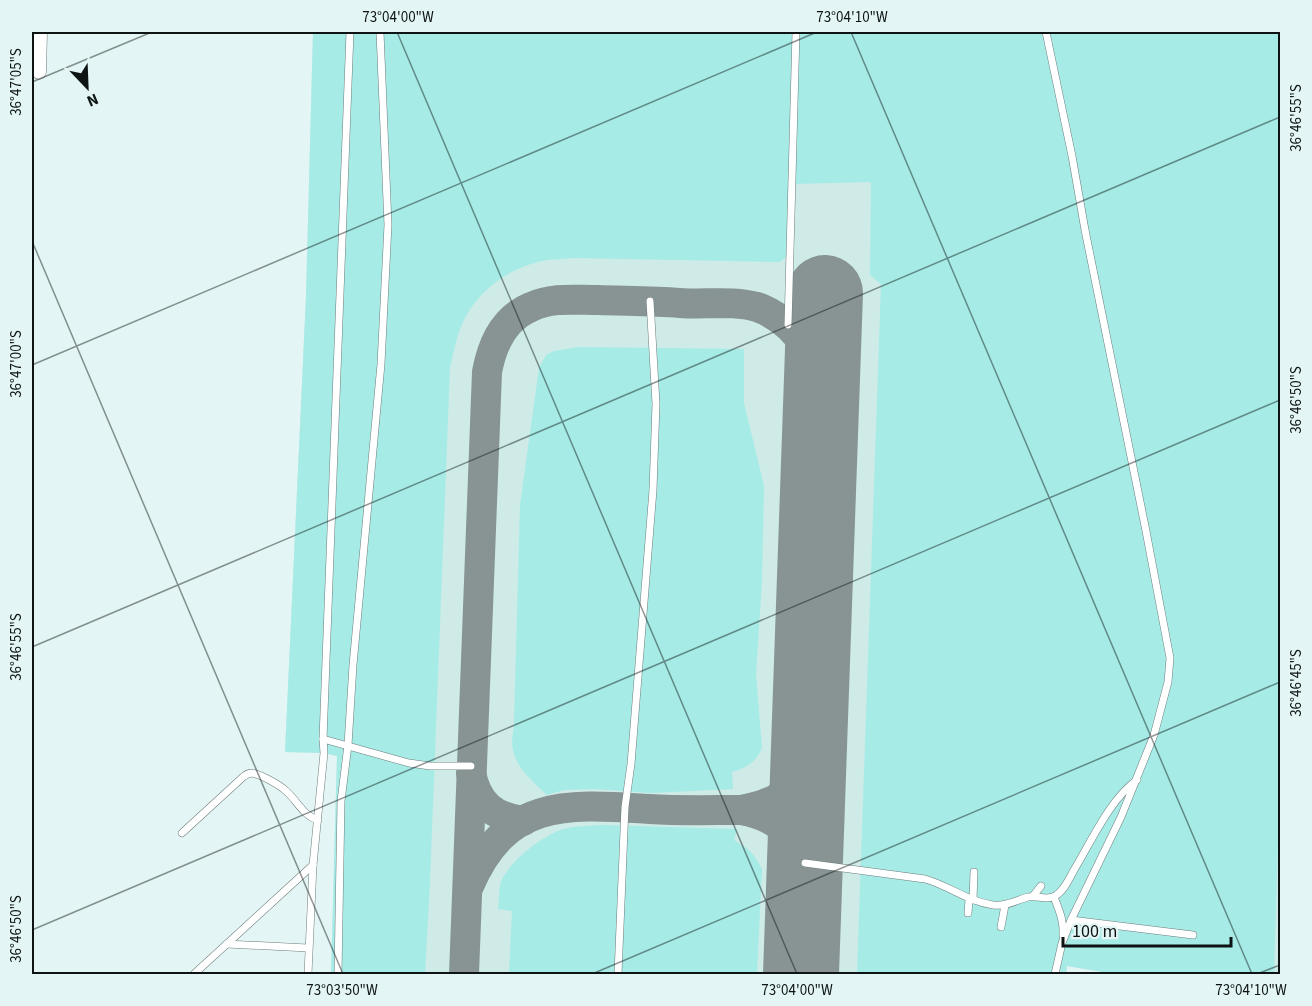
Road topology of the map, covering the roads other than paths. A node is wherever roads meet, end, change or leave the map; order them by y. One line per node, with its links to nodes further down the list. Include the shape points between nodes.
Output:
1 (39, 32): 7 (street)
2 (350, 32): 10 (lane)
3 (386, 32): 6 (lane)
4 (796, 32): 9 (lane)
5 (1046, 32): 13 (lane, via 1170,658 1154,735)
6 (380, 35): 11 (lane, via 387,237 381,364)
7 (39, 72)
8 (650, 301): 34 (lane, via 656,405 653,490 625,807)
9 (788, 325)
10 (323, 739): 11 (lane); 14 (lane)
11 (348, 745): 12 (lane, via 409,763); 33 (lane, via 341,801)
12 (471, 766)
13 (1137, 780): 21 (lane, via 1115,801 1066,885); 25 (lane)
14 (318, 819): 15 (lane, via 306,813 287,791 249,773); 17 (lane)
15 (182, 833)
16 (805, 863): 22 (lane, via 925,879)
17 (313, 866): 29 (lane); 30 (lane)
18 (974, 872): 22 (lane)
19 (1041, 886): 20 (lane)
20 (1033, 896): 21 (lane); 23 (lane)
21 (1054, 897): 28 (lane, via 1064,927)
22 (971, 900): 23 (lane); 24 (lane)
23 (1005, 905): 26 (lane)
24 (968, 913)
25 (1071, 920): 27 (lane); 28 (lane)
26 (1001, 927)
27 (1193, 935)
28 (1062, 943): 35 (lane)
29 (227, 944): 30 (lane); 31 (lane)
30 (308, 948): 32 (lane)
31 (194, 975)
32 (308, 975)
33 (339, 975)
34 (618, 975)
35 (1055, 975)

